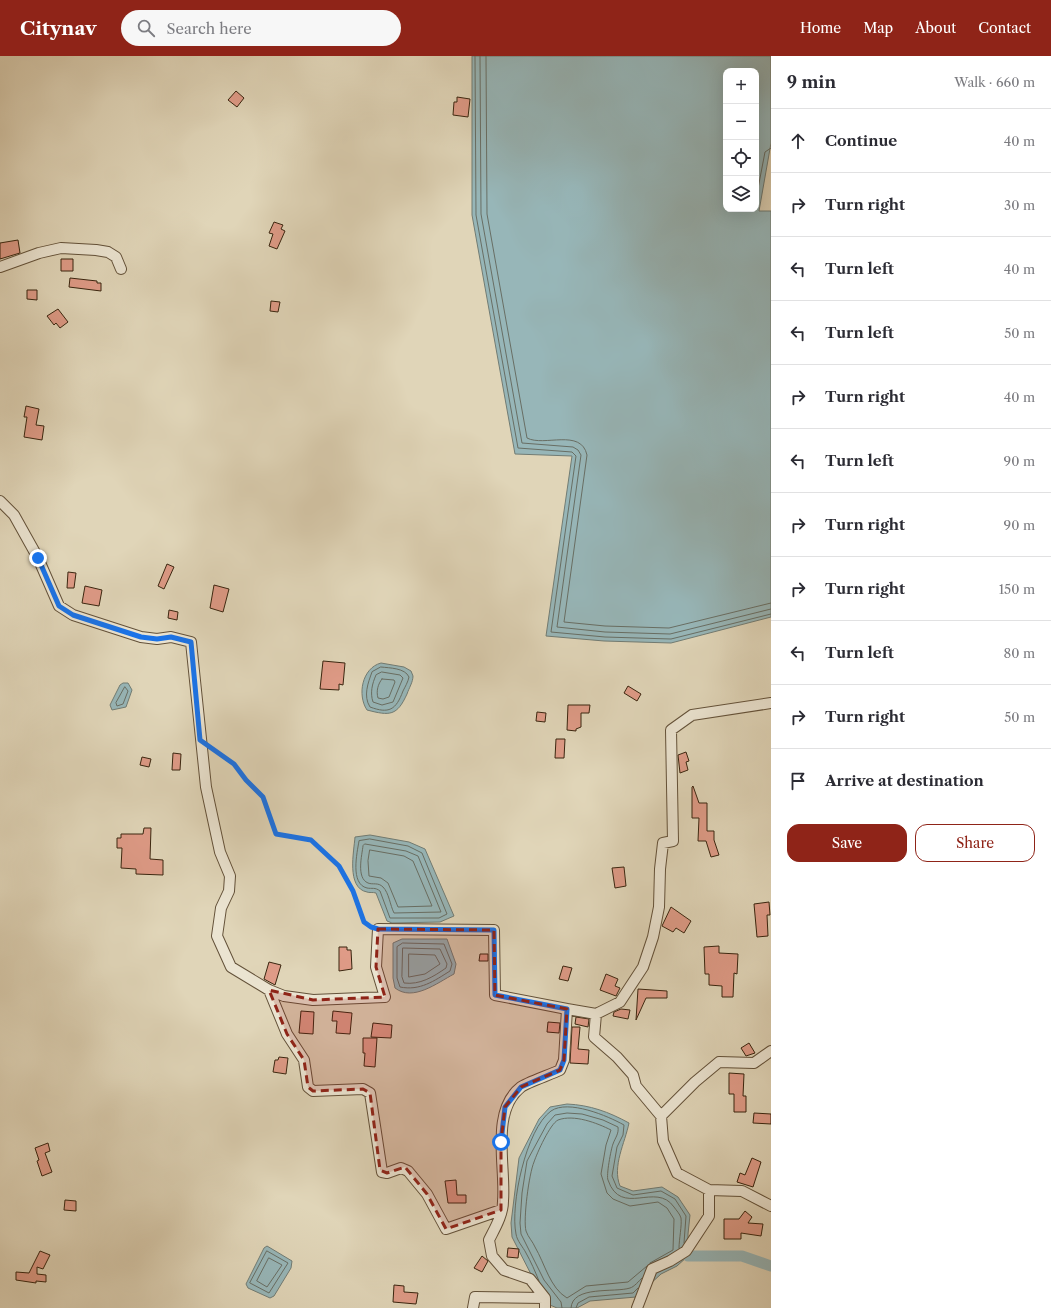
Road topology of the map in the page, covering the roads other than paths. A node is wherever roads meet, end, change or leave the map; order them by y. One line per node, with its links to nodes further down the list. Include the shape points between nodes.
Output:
1 (0, 267): 2 (street, via 61,248 108,252 116,257)
2 (121, 269)
3 (0, 501): 5 (street, via 14,515 38,558 59,606 73,615 141,637 171,637 191,642 206,787 220,852 230,876 229,891 221,908 217,936 231,967)
4 (771, 703): 7 (street, via 692,714 671,730 673,841 663,843 659,907 653,937 643,967 620,1002)
5 (268, 990): 6 (street, via 284,996 313,1000 385,997 376,967 378,929 494,930 495,995); 12 (street, via 287,1034 304,1060 308,1087 313,1091 363,1089 370,1093 382,1172 387,1173 401,1168 408,1171 427,1194 446,1229)
6 (567, 1009): 7 (street); 12 (street, via 564,1060 560,1070 521,1087 505,1107 501,1142 504,1202)
7 (596, 1014): 9 (street, via 594,1037 633,1075 636,1086)
8 (771, 1050): 9 (street, via 754,1063 719,1062 694,1082)
9 (661, 1116): 10 (street, via 663,1141 677,1173)
10 (709, 1190): 11 (street, via 742,1191); 15 (street, via 710,1216 686,1251 652,1269)
11 (771, 1206)
12 (501, 1210): 13 (street, via 498,1223 488,1240 492,1256 504,1270 530,1278)
13 (545, 1303): 14 (street, via 475,1297)
14 (473, 1308)
15 (637, 1308)

